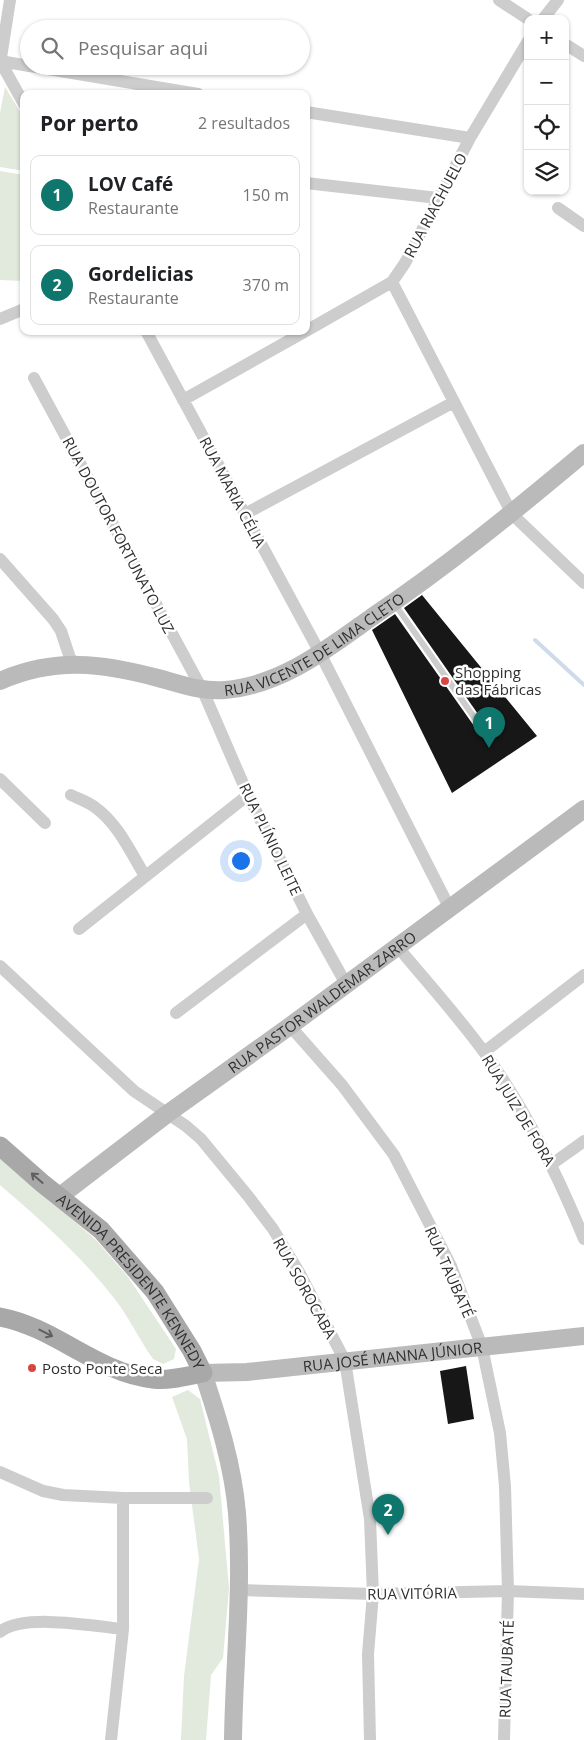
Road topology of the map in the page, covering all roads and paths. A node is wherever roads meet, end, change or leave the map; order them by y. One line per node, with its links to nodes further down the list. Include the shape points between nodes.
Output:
1 (10, 0): 9 (street)
2 (499, 0): 5 (street)
3 (558, 0): 4 (street)
4 (546, 15)
5 (524, 16)
6 (569, 47): 8 (street)
7 (524, 48): 15 (street, RUA RIACHUELO)
8 (584, 56)
9 (0, 62): 10 (street); 13 (street)
10 (20, 65)
11 (84, 75): 12 (street)
12 (174, 90)
13 (20, 97)
14 (310, 113): 15 (street)
15 (470, 138): 17 (street, RUA RIACHUELO)
16 (310, 184): 17 (street)
17 (438, 198): 20 (street, RUA RIACHUELO)
18 (558, 208): 19 (street)
19 (584, 226)
20 (392, 282): 23 (street, RUA RIACHUELO); 28 (street)
21 (20, 311): 22 (street)
22 (0, 319)
23 (310, 329)
24 (148, 335): 27 (street, RUA MARIA CÉLIA)
25 (299, 335): 27 (street, RUA RIACHUELO)
26 (34, 378): 38 (street, RUA DOUTOR FORTUNATO LUZ)
27 (183, 400): 30 (street, RUA MARIA CÉLIA)
28 (454, 402): 30 (street); 31 (street)
29 (584, 453): 31 (main road, RUA VICENTE DE LIMA CLETO)
30 (245, 514): 35 (street, RUA MARIA CÉLIA)
31 (512, 514): 33 (street); 34 (main road, RUA VICENTE DE LIMA CLETO)
32 (0, 559): 36 (street, via 53,619 61,631)
33 (584, 583)
34 (394, 602): 35 (main road, RUA VICENTE DE LIMA CLETO); 39 (lane)
35 (320, 653): 38 (main road, RUA VICENTE DE LIMA CLETO, via 296,669 270,680 226,690); 46 (street, RUA MARIA CÉLIA)
36 (72, 664): 37 (main road, RUA VICENTE DE LIMA CLETO, via 46,666); 38 (main road, RUA VICENTE DE LIMA CLETO, via 131,671)
37 (0, 681)
38 (203, 691): 42 (street, RUA PLÍNIO LEITE)
39 (483, 730)
40 (0, 779): 44 (street)
41 (71, 794): 45 (street, via 105,815)
42 (248, 795): 45 (street); 47 (street, RUA PLÍNIO LEITE)
43 (584, 809): 46 (main road, RUA PASTOR WALDEMAR ZARRO)
44 (45, 823)
45 (145, 876): 48 (street)
46 (449, 907): 49 (main road, RUA PASTOR WALDEMAR ZARRO)
47 (307, 914): 52 (street, RUA PLÍNIO LEITE); 53 (street)
48 (78, 929)
49 (397, 946): 52 (main road, RUA PASTOR WALDEMAR ZARRO); 55 (street, RUA JUIZ DE FORA)
50 (0, 966): 56 (street, RUA SOROCABA, via 134,1091)
51 (584, 976): 55 (street)
52 (346, 984): 54 (main road, RUA PASTOR WALDEMAR ZARRO)
53 (176, 1014)
54 (290, 1026): 56 (main road, RUA PASTOR WALDEMAR ZARRO); 64 (street, RUA TAUBATÉ, via 342,1085 394,1155 451,1266)
55 (484, 1052): 59 (street, RUA JUIZ DE FORA)
56 (167, 1114): 60 (main road, RUA PASTOR WALDEMAR ZARRO); 65 (street, RUA SOROCABA, via 201,1139 273,1230 300,1272)
57 (584, 1140): 59 (street)
58 (0, 1146): 60 (main road, AVENIDA PRESIDENTE KENNEDY, one-way to 58)
59 (552, 1164): 61 (street, RUA JUIZ DE FORA)
60 (60, 1196): 66 (main road, AVENIDA PRESIDENTE KENNEDY, via 101,1230 155,1292)
61 (584, 1239)
62 (0, 1317): 66 (main road, one-way to 66, via 29,1325 115,1369 137,1376 156,1379)
63 (584, 1336): 64 (main road, RUA JOSÉ MANNA JÚNIOR)
64 (482, 1347): 65 (main road, RUA JOSÉ MANNA JÚNIOR); 71 (street, RUA TAUBATÉ, via 500,1433)
65 (345, 1362): 66 (main road, RUA JOSÉ MANNA JÚNIOR); 72 (street, RUA SOROCABA, via 370,1519)
66 (203, 1373): 70 (main road, AVENIDA PRESIDENTE KENNEDY, via 233,1483)
67 (0, 1472): 68 (street, via 43,1491)
68 (123, 1498): 69 (street); 74 (street)
69 (207, 1498)
70 (240, 1590): 72 (street, RUA VITÓRIA); 77 (main road, AVENIDA PRESIDENTE KENNEDY)
71 (508, 1591): 72 (street, RUA VITÓRIA); 73 (street, RUA VITÓRIA); 79 (street, RUA TAUBATÉ)
72 (373, 1594): 78 (street, RUA SOROCABA, via 368,1654)
73 (584, 1594)
74 (123, 1629): 75 (street, via 28,1622); 76 (street)
75 (0, 1632)
76 (111, 1740)
77 (234, 1740)
78 (370, 1740)
79 (504, 1740)

